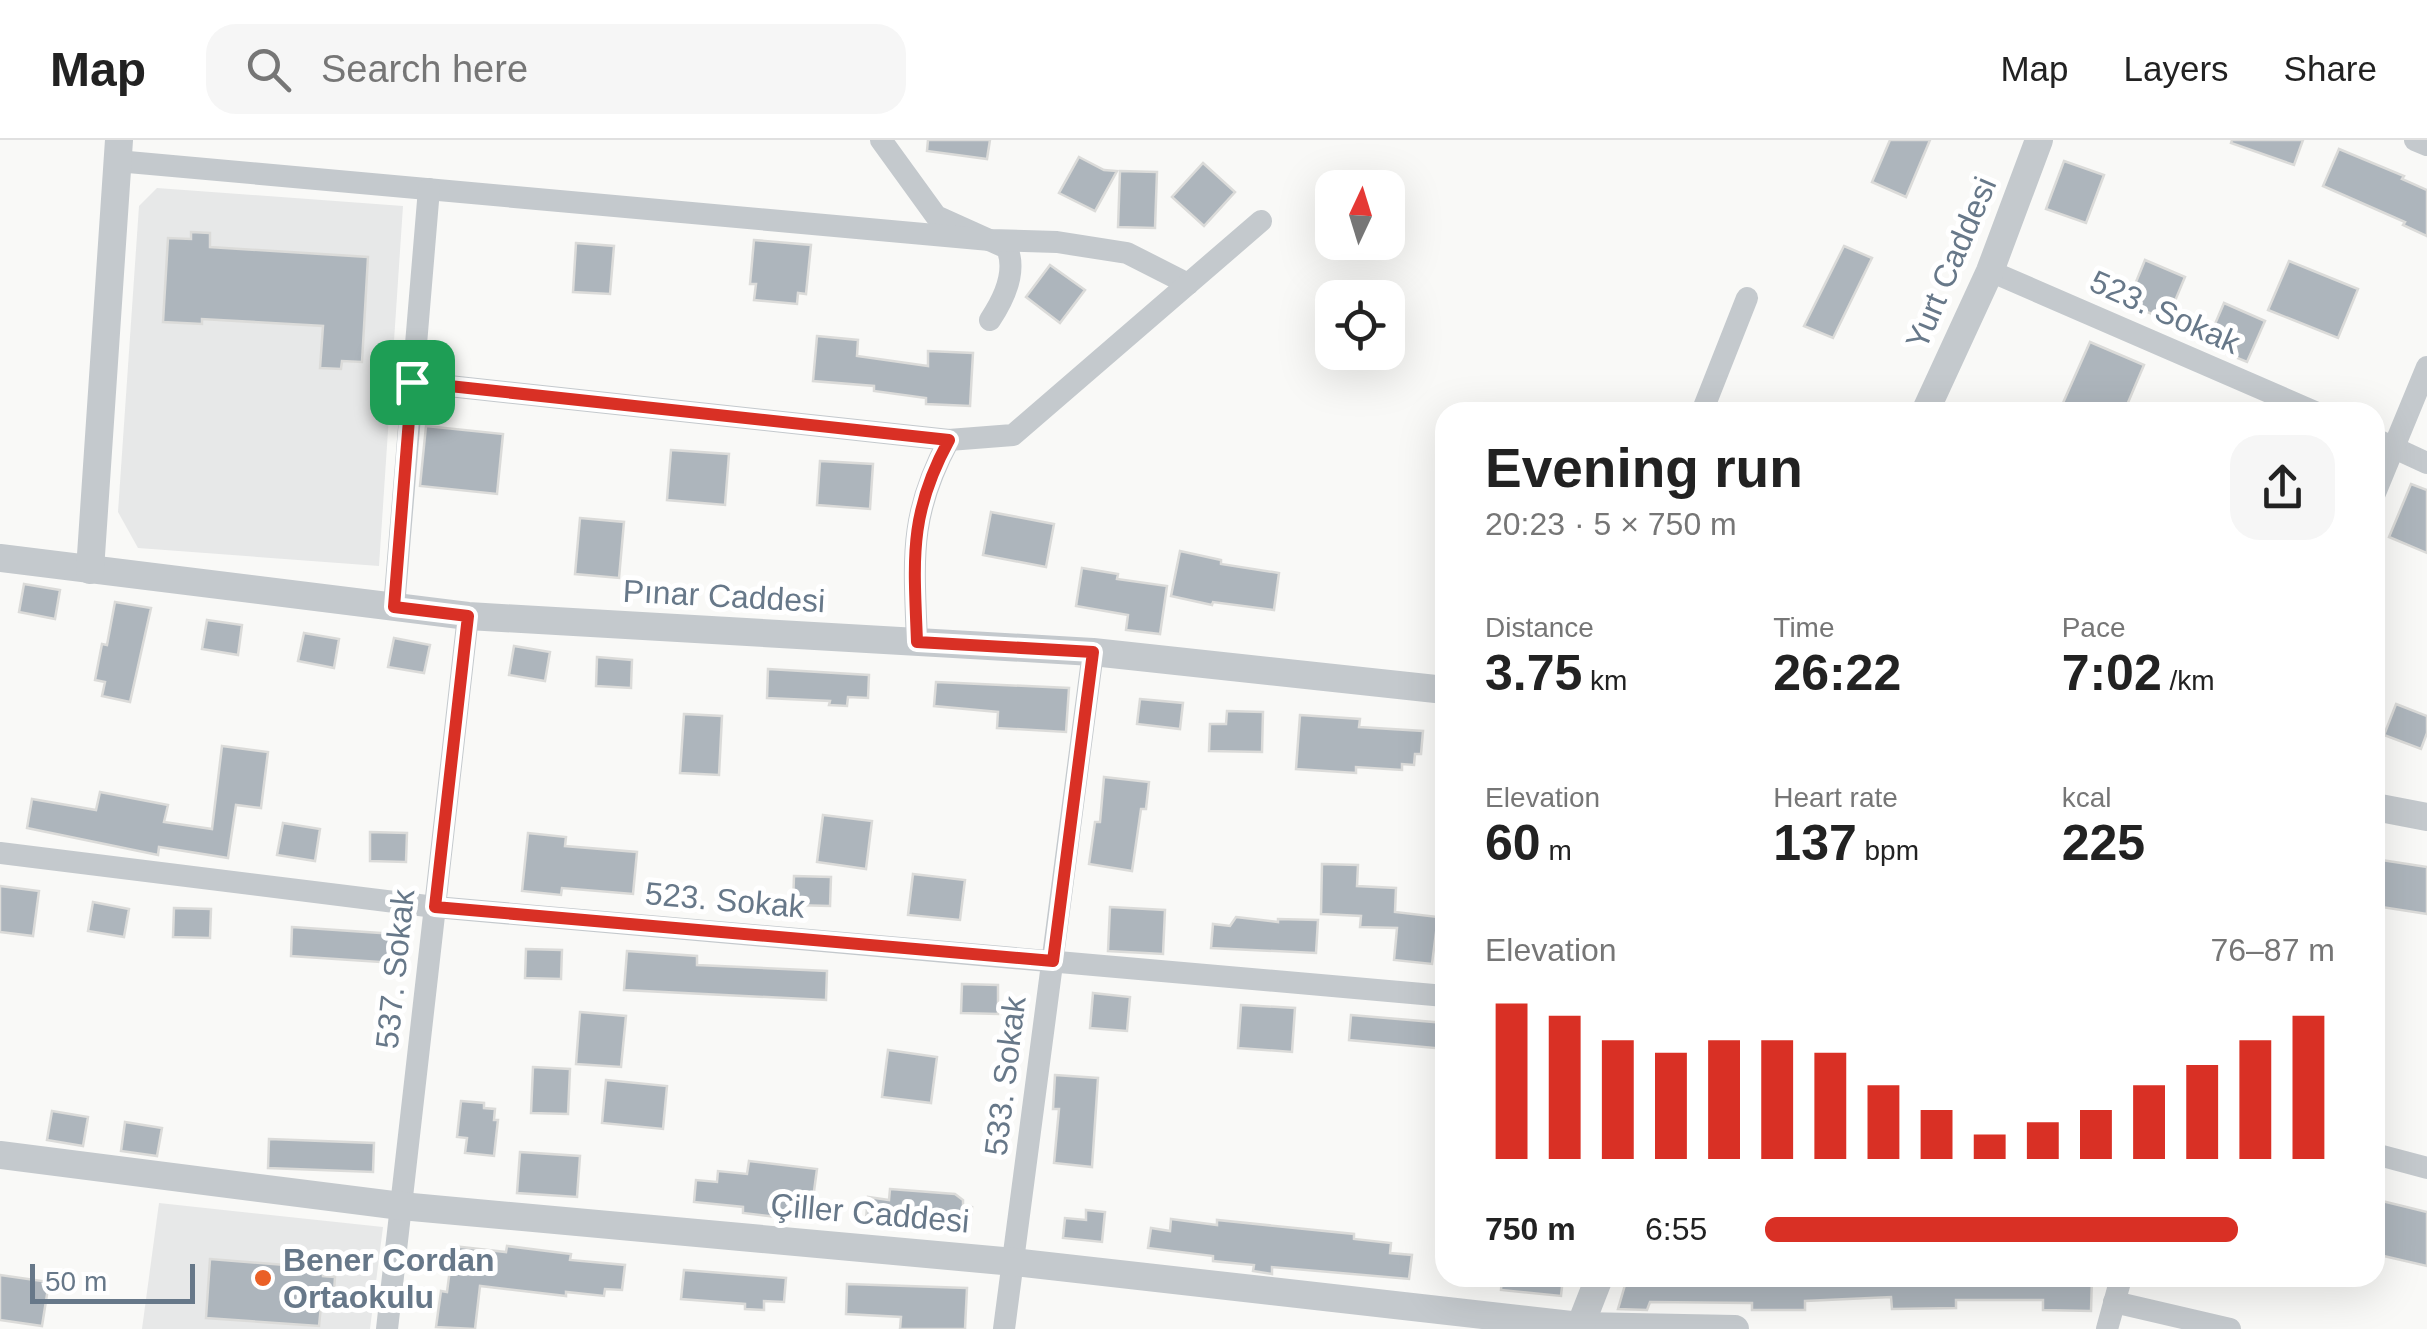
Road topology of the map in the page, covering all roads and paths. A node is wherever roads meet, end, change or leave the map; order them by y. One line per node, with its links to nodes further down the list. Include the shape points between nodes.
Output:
1 (881, 140): 8 (street, via 936,216)
2 (2039, 140): 9 (street, Yurt Caddesi)
3 (2415, 140): 4 (street)
4 (2427, 145)
5 (118, 151): 6 (street); 23 (street)
6 (429, 189): 8 (street); 14 (street)
7 (1261, 221): 10 (street)
8 (990, 240): 10 (street, via 1126,252); 12 (street, via 1008,248 1013,262)
9 (1990, 271): 16 (street, Yurt Caddesi); 17 (street, 523. Sokak)
10 (1188, 284): 18 (street, via 1013,435)
11 (1747, 298): 15 (street)
12 (990, 320)
13 (2427, 368): 19 (street)
14 (412, 382): 18 (street); 24 (street)
15 (1706, 402)
16 (1930, 402)
17 (2292, 402)
18 (949, 440): 26 (street, via 916,526)
19 (2385, 441)
20 (2385, 443): 21 (street)
21 (2427, 462)
22 (0, 558): 23 (street, Pınar Caddesi)
23 (90, 570): 24 (street, Pınar Caddesi)
24 (394, 607): 25 (street, Pınar Caddesi)
25 (468, 616): 26 (street, Pınar Caddesi); 32 (street, 537. Sokak)
26 (917, 642): 27 (street, Pınar Caddesi)
27 (1093, 652): 28 (street, Pınar Caddesi); 33 (street, 533. Sokak)
28 (1435, 689)
29 (2385, 810): 30 (street)
30 (2427, 816)
31 (0, 853): 32 (street, 523. Sokak)
32 (435, 907): 33 (street, 523. Sokak); 38 (street, 537. Sokak)
33 (1053, 961): 34 (street, 523. Sokak); 39 (street, 533. Sokak)
34 (1435, 995)
35 (0, 1156): 38 (street, Çiller Caddesi)
36 (2385, 1157): 37 (street)
37 (2427, 1168)
38 (402, 1206): 39 (street, Çiller Caddesi); 44 (street, 537. Sokak)
39 (1014, 1262): 43 (street, Çiller Caddesi); 45 (street, 533. Sokak)
40 (1596, 1287): 43 (street)
41 (2118, 1287): 42 (street)
42 (2114, 1302): 47 (street); 48 (street)
43 (1580, 1328): 46 (street, Çiller Caddesi)
44 (387, 1329)
45 (1004, 1329)
46 (1735, 1329)
47 (2107, 1329)
48 (2230, 1329)

